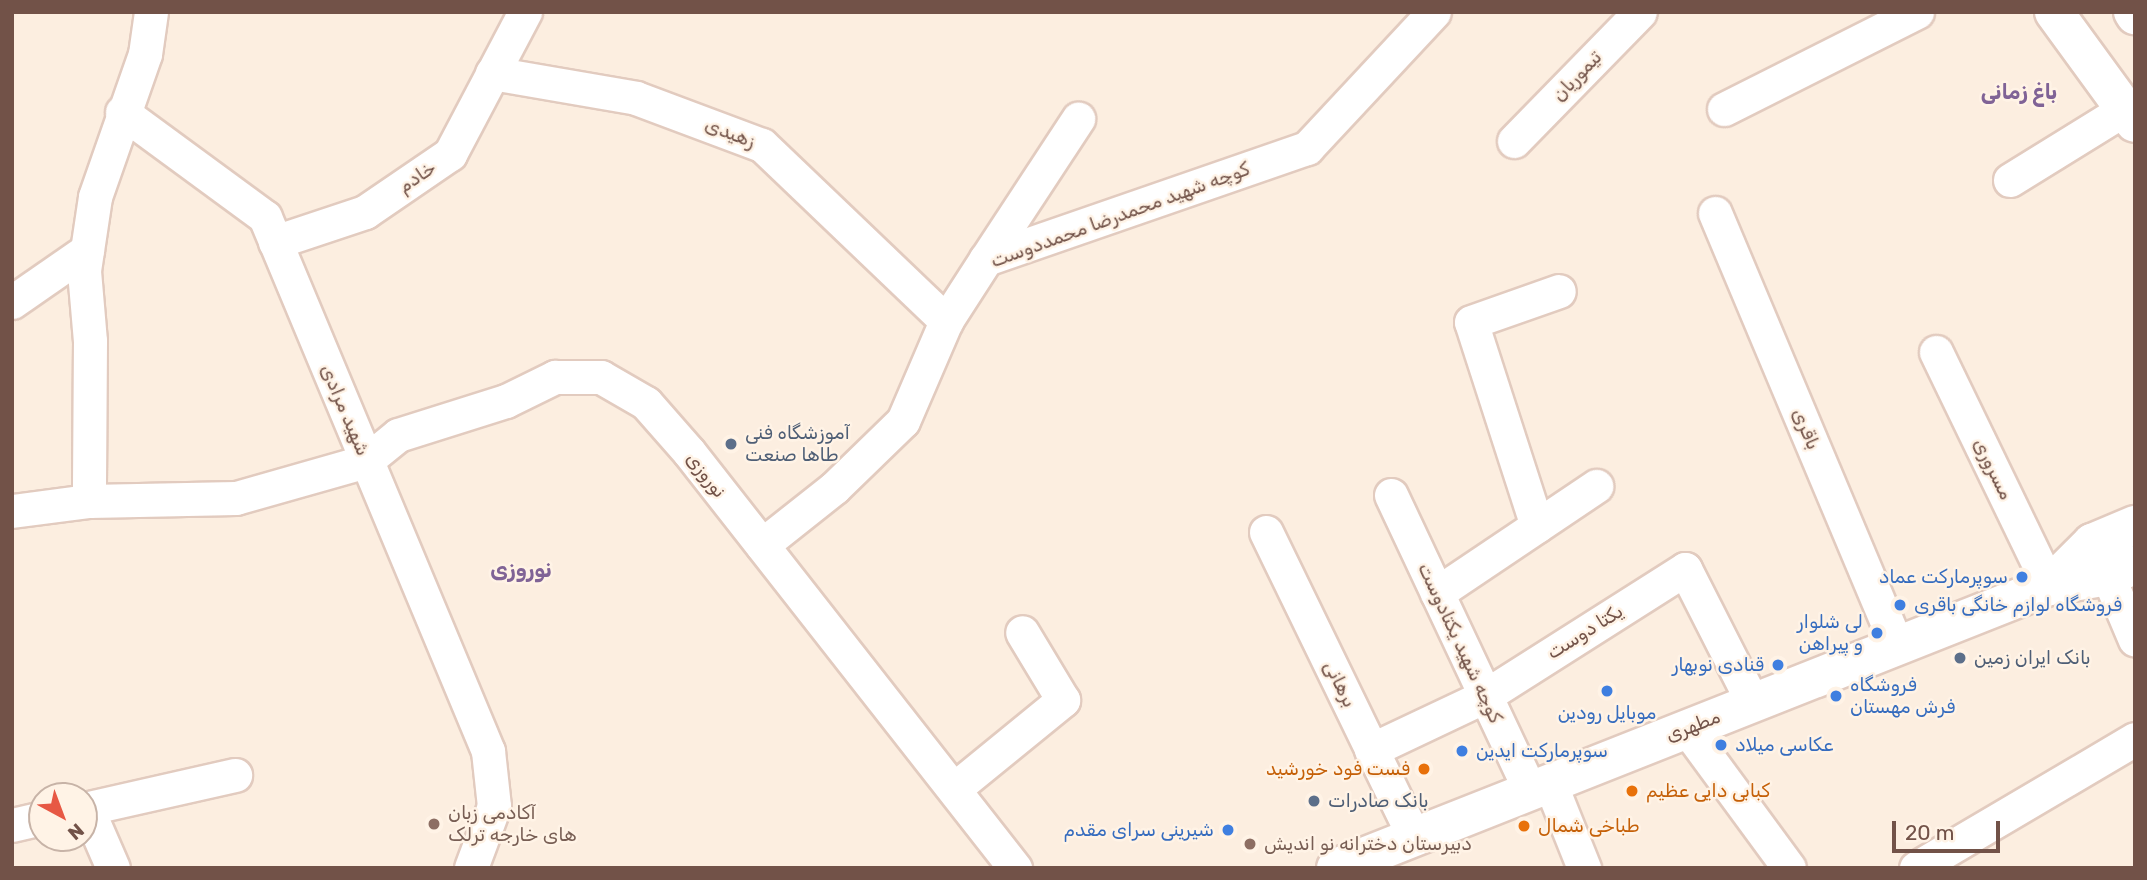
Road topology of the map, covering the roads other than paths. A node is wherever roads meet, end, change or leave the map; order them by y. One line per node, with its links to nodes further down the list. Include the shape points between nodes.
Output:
1 (151, 12): 9 (street, via 145,54)
2 (525, 12): 7 (street, خادم)
3 (1434, 12): 17 (street, کوچه شهید محمدرضا محمددوست, via 1307,148)
4 (1640, 12): 12 (street, تیموریان)
5 (1917, 12): 8 (street)
6 (2054, 12): 10 (main road)
7 (492, 73): 15 (street, خادم, via 450,155 365,212); 20 (street, زهیدی, via 636,98 762,145)
8 (1724, 109)
9 (122, 112): 15 (street, شهید مرادی, via 265,217); 16 (street, via 95,197)
10 (2130, 116): 13 (street)
11 (1078, 119): 17 (street)
12 (1514, 141)
13 (2010, 180)
14 (1715, 213): 36 (street, باقری)
15 (275, 242): 22 (street, شهید مرادی)
16 (87, 250): 19 (street); 25 (street)
17 (986, 259): 20 (street, کوچه شهید محمدرضا محمددوست)
18 (1559, 290): 28 (street, via 1471,321)
19 (12, 302)
20 (946, 321): 30 (street, کوچه شهید محمدرضا محمددوست, via 903,421 834,488)
21 (1936, 352): 32 (street, مسروری)
22 (366, 461): 25 (street, via 236,498); 30 (street, نوروزی, via 398,435 506,401 555,377 601,377 646,403); 49 (street, شهید مرادی, via 488,751 494,806)
23 (1596, 486): 28 (street)
24 (1391, 495): 33 (street, کوچه شهید یکتادوست)
25 (89, 501): 26 (street)
26 (12, 511)
27 (2135, 525): 32 (main road, مطهری, via 2092,543)
28 (1537, 526): 33 (street)
29 (1266, 531): 41 (street, برهانی)
30 (762, 545): 44 (street, نوروزی)
31 (2122, 570): 32 (main road, مطهری); 35 (street)
32 (2049, 586): 36 (main road, مطهری)
33 (1437, 593): 37 (street, کوچه شهید یکتادوست)
34 (1022, 632): 44 (street, via 1063,700)
35 (2135, 640)
36 (1897, 646): 38 (main road, مطهری)
37 (1485, 696): 38 (street, یکتا دوست, via 1685,569); 41 (street, یکتا دوست); 43 (street, کوچه شهید یکتادوست)
38 (1753, 703): 39 (main road, مطهری)
39 (1687, 729): 43 (main road, مطهری); 53 (street)
40 (2135, 739): 54 (street)
41 (1371, 750): 47 (street, برهانی)
42 (234, 775): 45 (street)
43 (1540, 787): 47 (main road, مطهری); 52 (street, کوچه شهید یکتادوست)
44 (954, 789): 50 (street, نوروزی)
45 (98, 805)
46 (98, 835): 48 (street)
47 (1414, 837): 51 (main road, مطهری)
48 (113, 868)
49 (471, 868)
50 (1015, 868)
51 (1336, 868)
52 (1584, 868)
53 (1789, 868)
54 (1916, 868)

